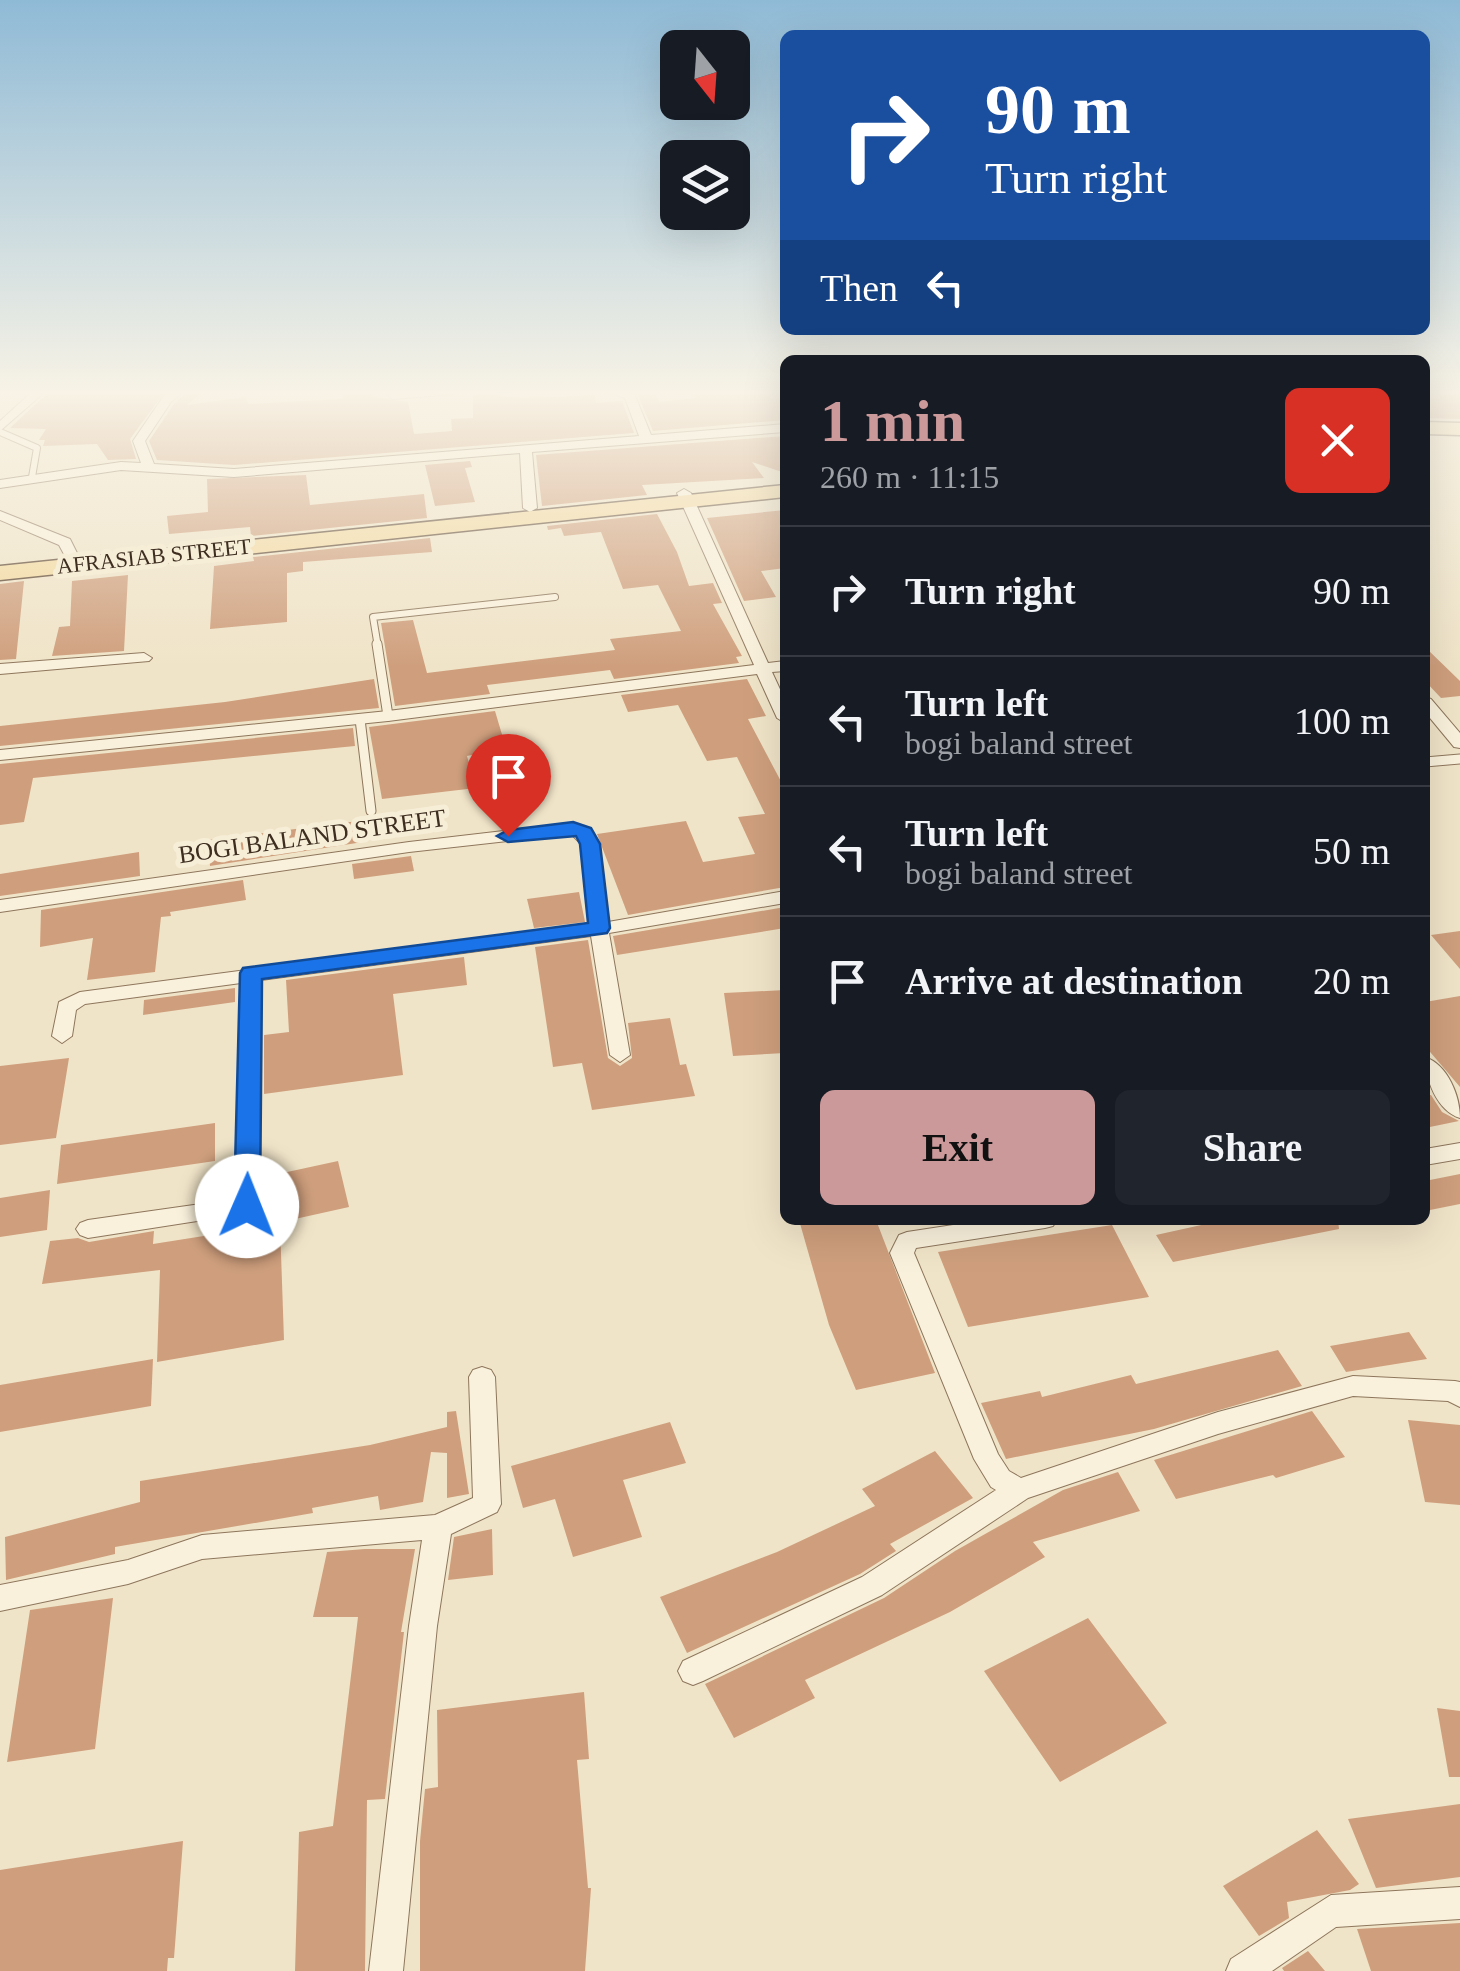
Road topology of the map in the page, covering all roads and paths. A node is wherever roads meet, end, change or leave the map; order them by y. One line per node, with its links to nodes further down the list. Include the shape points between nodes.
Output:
1 (528, 482): 4 (street)
2 (780, 488): 3 (main road, AFRASIAB STREET)
3 (686, 497): 4 (main road, AFRASIAB STREET); 6 (main road, AFRASIAB STREET); 14 (street)
4 (530, 508): 6 (main road, AFRASIAB STREET)
5 (0, 515): 8 (street, via 65,542)
6 (353, 531): 7 (main road, AFRASIAB STREET)
7 (257, 540): 8 (main road, AFRASIAB STREET); 10 (main road, AFRASIAB STREET)
8 (72, 555): 9 (main road, AFRASIAB STREET)
9 (0, 563)
10 (0, 573)
11 (554, 597): 18 (lane, via 372,617)
12 (144, 658): 15 (street)
13 (780, 666): 14 (street)
14 (763, 668): 16 (street); 18 (street)
15 (0, 669)
16 (780, 707)
17 (1430, 708): 20 (street)
18 (388, 716): 19 (street)
19 (360, 719): 21 (street); 24 (lane)
20 (1460, 743)
21 (0, 755)
22 (1460, 759): 23 (lane)
23 (1430, 762)
24 (371, 811)
25 (780, 899): 27 (street)
26 (0, 906): 27 (street, BOGI BALAND STREET, via 573,828 590,844)
27 (599, 928): 28 (street); 30 (street)
28 (251, 973): 29 (street, via 80,998 66,1006); 36 (street, via 247,1206)
29 (62, 1036)
30 (620, 1055)
31 (1430, 1071): 32 (street)
32 (1460, 1112)
33 (1460, 1151): 34 (street)
34 (1430, 1155)
35 (994, 1225): 39 (street, via 906,1240 902,1252 986,1459 1000,1479)
36 (88, 1229)
37 (482, 1377): 40 (street, via 486,1504)
38 (1460, 1398): 39 (street, via 1455,1391 1353,1386 1218,1422)
39 (1020, 1490): 42 (street, via 872,1586)
40 (438, 1528): 41 (street, via 202,1546 128,1572); 44 (street)
41 (0, 1598)
42 (693, 1671)
43 (1460, 1903): 45 (street, via 1332,1912)
44 (386, 1971)
45 (1243, 1971)

